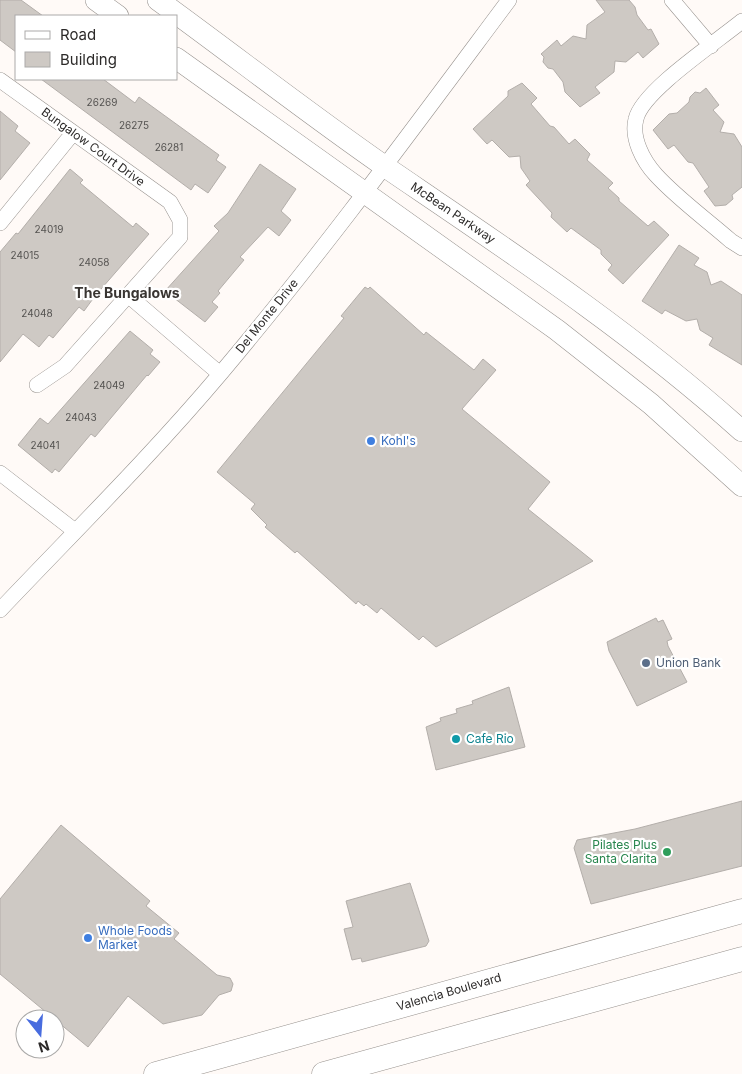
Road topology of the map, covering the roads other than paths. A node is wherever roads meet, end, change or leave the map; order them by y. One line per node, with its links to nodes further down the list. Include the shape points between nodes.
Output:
1 (96, 0): 5 (main road)
2 (158, 0): 11 (main road, McBean Parkway)
3 (509, 0): 11 (street, Del Monte Drive)
4 (672, 0): 7 (street)
5 (117, 15)
6 (742, 21): 7 (street)
7 (711, 46): 14 (street, via 646,100 636,119 636,138 655,175)
8 (178, 59): 12 (main road)
9 (0, 80): 10 (street, Bungalow Court Drive)
10 (74, 133): 13 (street); 15 (street, Bungalow Court Drive, via 170,202 180,220 180,237)
11 (385, 166): 12 (street, Del Monte Drive); 18 (main road, McBean Parkway, via 597,312)
12 (365, 194): 16 (street, Del Monte Drive); 20 (main road, via 564,336 652,404)
13 (0, 223)
14 (742, 248)
15 (129, 296): 16 (street); 17 (street, via 65,366)
16 (220, 374): 21 (street, Del Monte Drive)
17 (37, 385)
18 (742, 431)
19 (0, 473): 21 (street)
20 (742, 486)
21 (75, 531): 22 (street, Del Monte Drive)
22 (0, 610)
23 (742, 911): 25 (main road, Valencia Boulevard)
24 (742, 959): 26 (main road)
25 (156, 1074)
26 (324, 1074)

